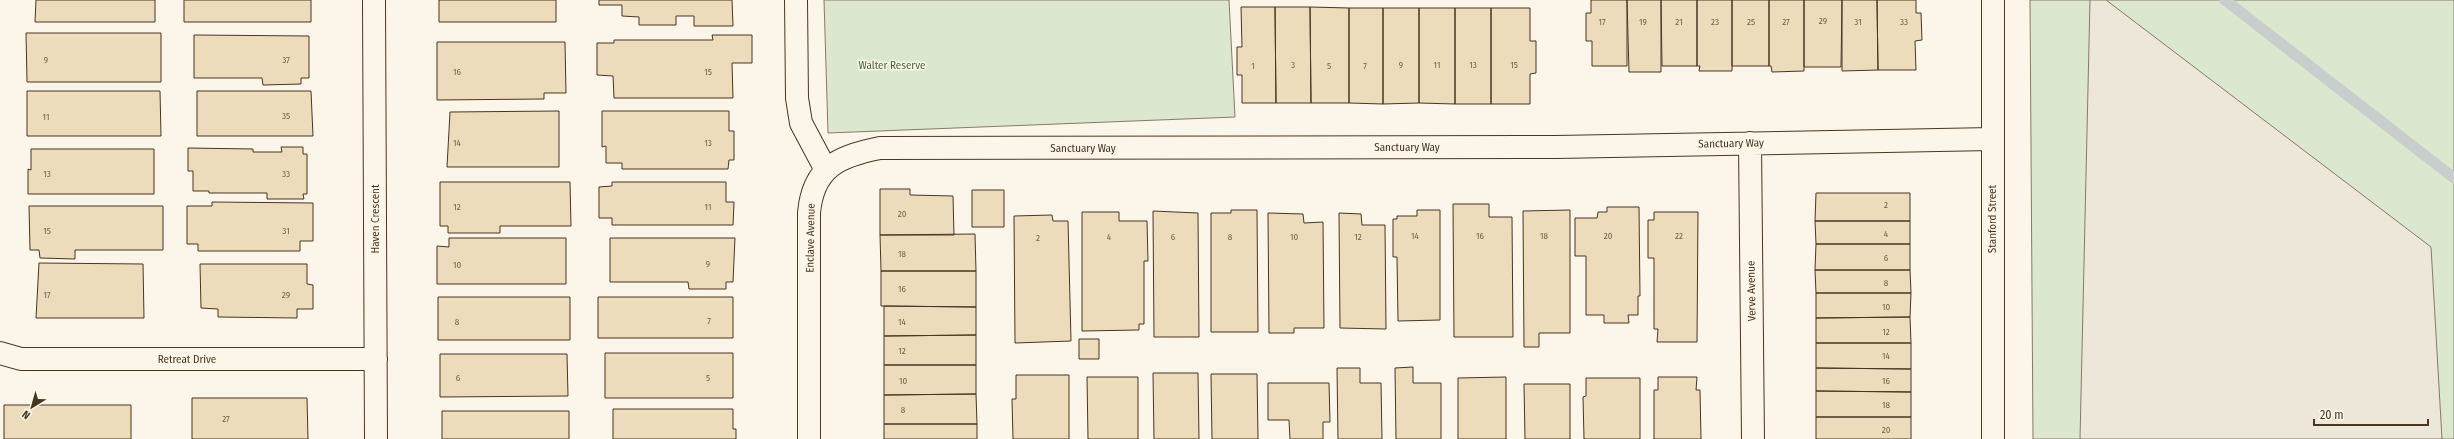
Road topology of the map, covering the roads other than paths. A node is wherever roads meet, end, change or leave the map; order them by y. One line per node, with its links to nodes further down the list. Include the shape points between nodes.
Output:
1 (374, 0): 8 (street, Haven Crescent)
2 (796, 0): 6 (street, via 797,98 801,123)
3 (1993, 0): 4 (street, Stanford Street)
4 (1992, 139): 5 (street, Sanctuary Way); 12 (street, Stanford Street)
5 (1750, 143): 6 (street, Sanctuary Way, via 1556,147 880,148 846,157); 11 (street, Verve Avenue)
6 (826, 170): 10 (street, Enclave Avenue, via 810,194)
7 (0, 353): 8 (street, Retreat Drive, via 21,359)
8 (376, 359): 9 (street, Haven Crescent)
9 (376, 439)
10 (809, 439)
11 (1753, 439)
12 (1993, 439)

